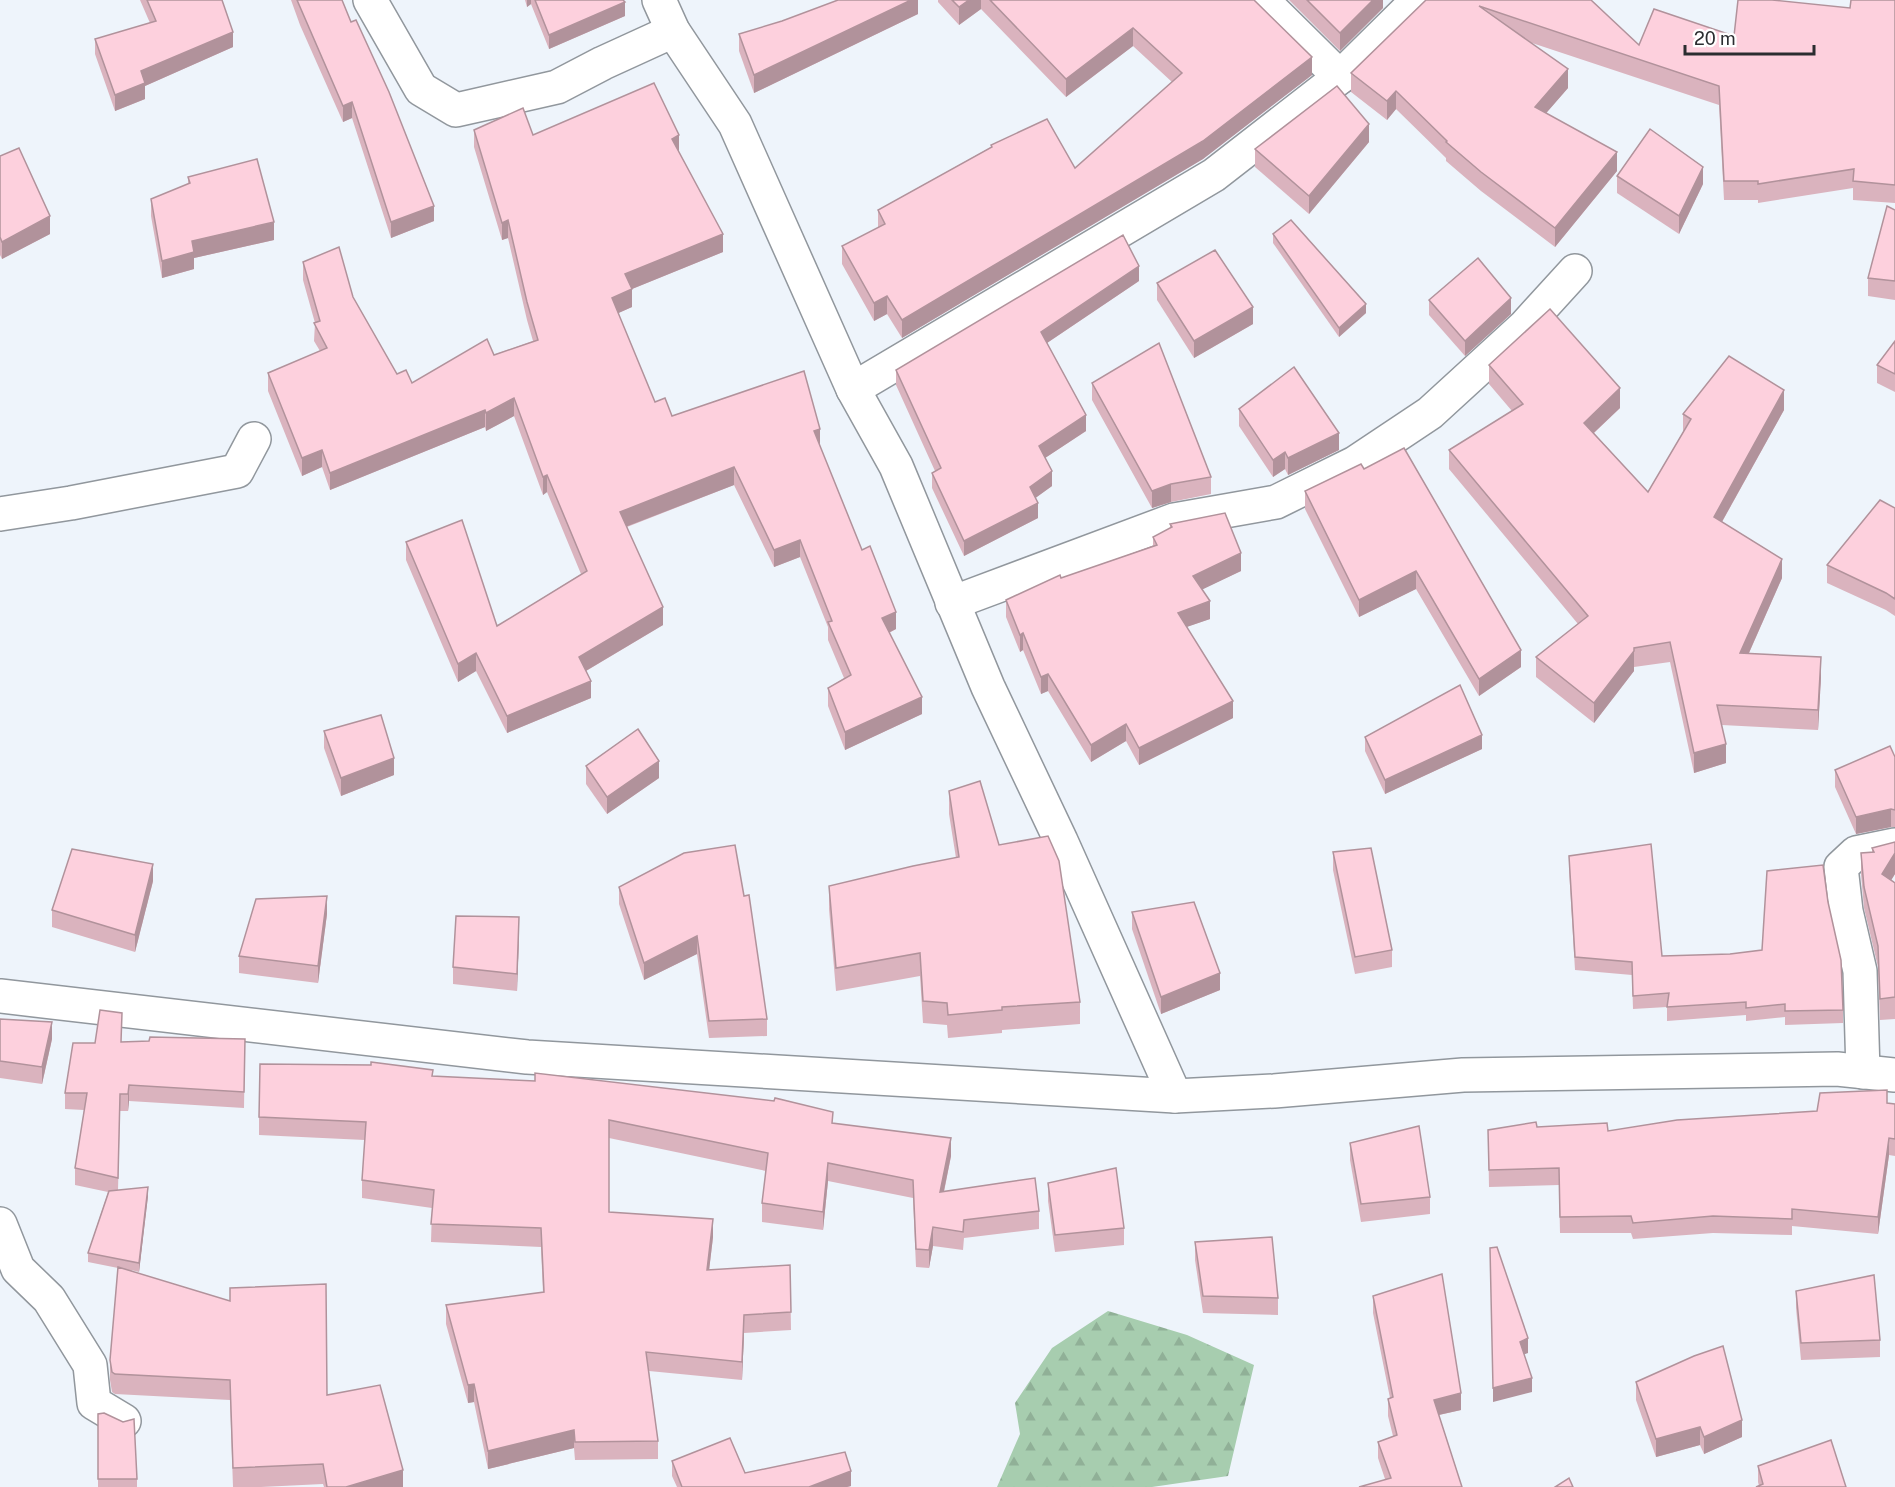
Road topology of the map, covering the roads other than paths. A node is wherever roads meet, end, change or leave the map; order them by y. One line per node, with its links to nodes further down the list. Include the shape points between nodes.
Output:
1 (370, 0): 5 (street, via 421,89 456,110 557,87)
2 (659, 0): 5 (street)
3 (1262, 0): 6 (street)
4 (1418, 0): 6 (street)
5 (673, 31): 8 (street, via 735,124)
6 (1340, 77): 8 (street, via 1214,175)
7 (1575, 271): 11 (street, via 1524,327 1430,413 1355,463 1276,502 1174,520)
8 (853, 389): 11 (street, via 896,466)
9 (254, 439): 10 (street, via 237,471)
10 (0, 514)
11 (952, 603): 16 (street)
12 (1895, 845): 14 (street, via 1856,854 1841,867 1860,971)
13 (0, 996): 16 (street, via 527,1057)
14 (1863, 1072): 15 (street); 16 (street, via 1838,1069 1463,1075)
15 (1895, 1075)
16 (1175, 1096)
17 (0, 1224): 18 (street, via 18,1269 49,1299 90,1365 94,1403)
18 (124, 1421)

